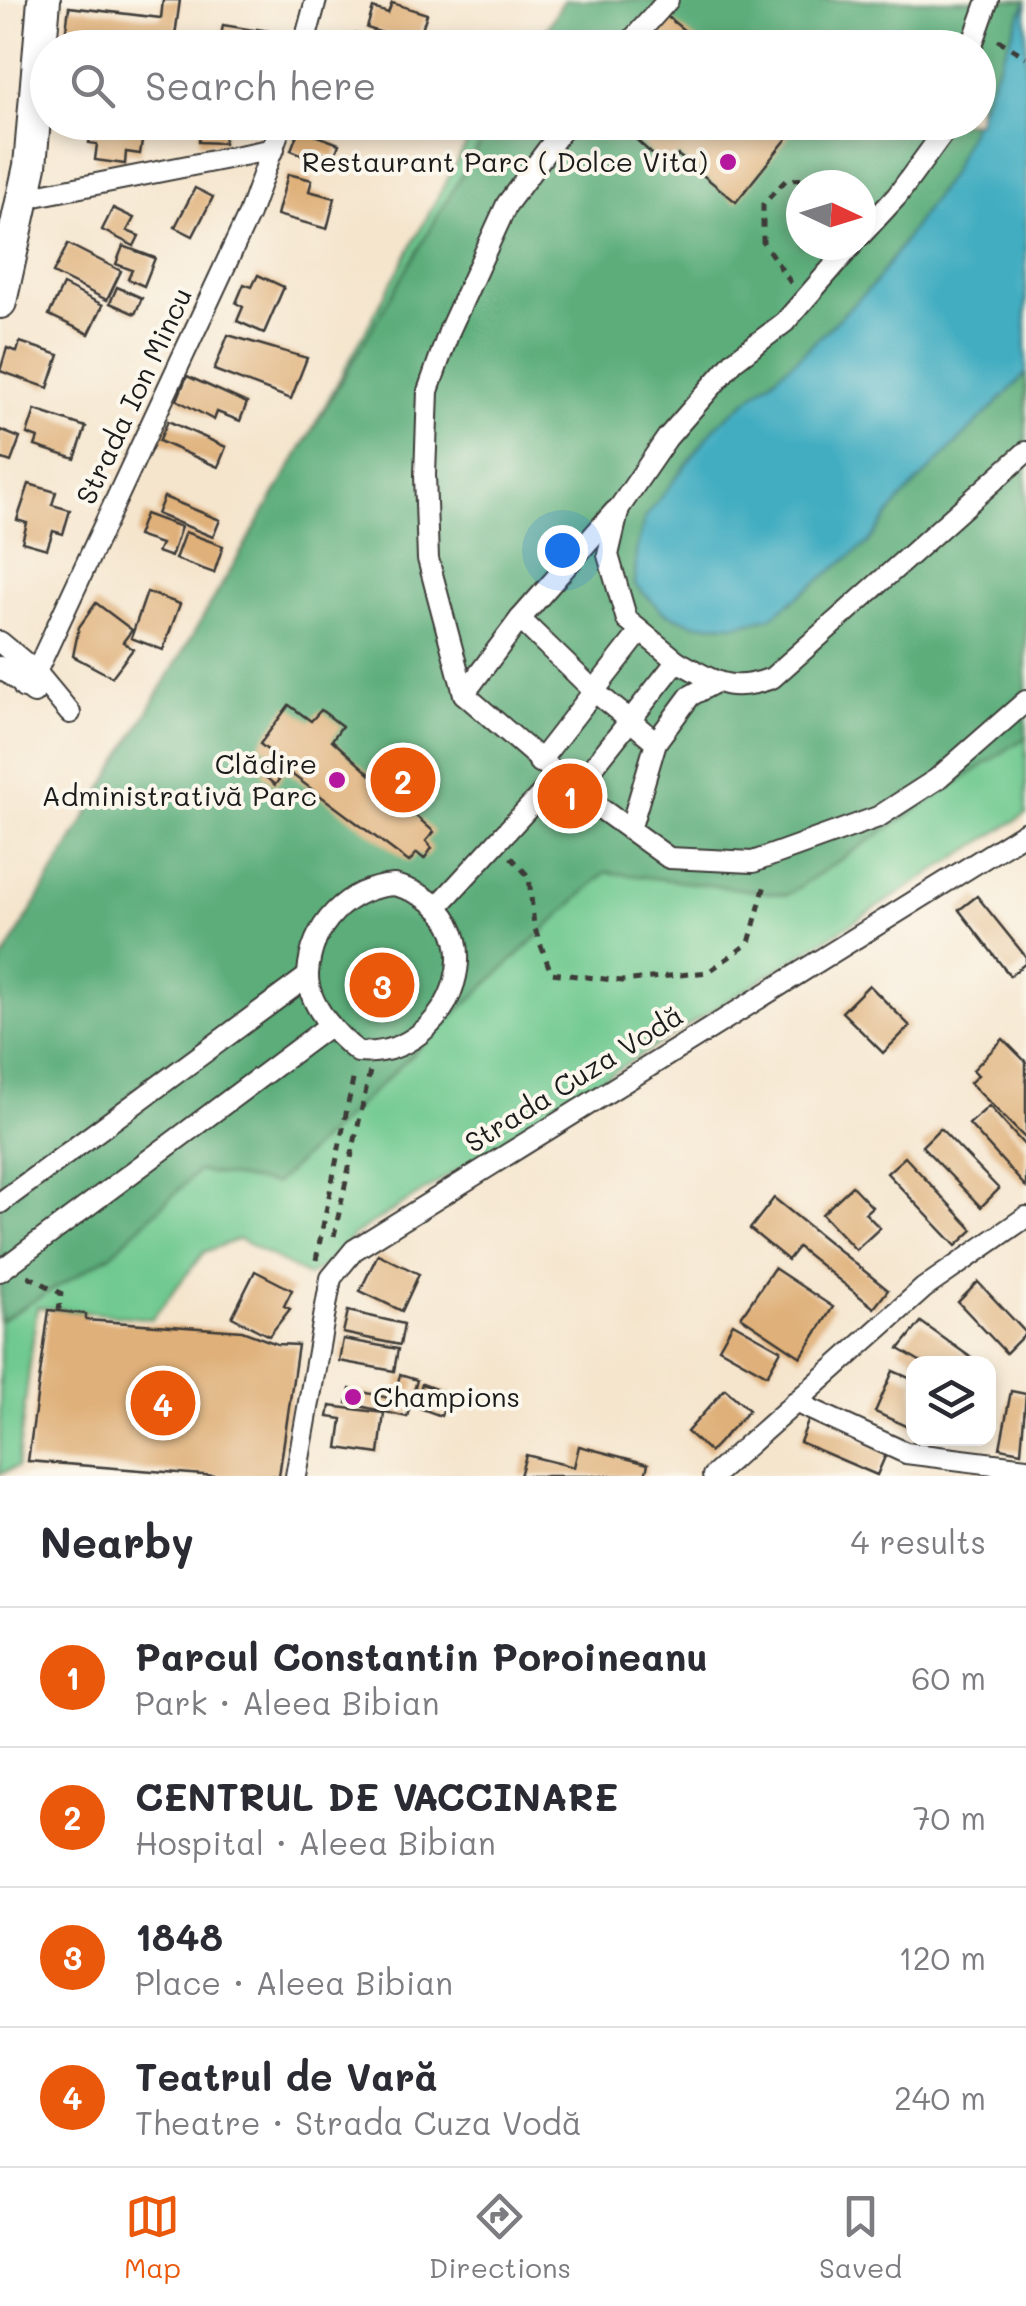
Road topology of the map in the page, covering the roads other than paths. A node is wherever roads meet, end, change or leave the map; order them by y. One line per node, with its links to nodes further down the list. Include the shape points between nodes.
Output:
1 (44, 0): 5 (main road)
2 (316, 0): 6 (street)
3 (668, 0): 7 (street)
4 (988, 0): 8 (street)
5 (41, 30)
6 (308, 30)
7 (641, 30)
8 (977, 30)
9 (31, 140): 14 (main road)
10 (277, 140): 13 (street, Strada Ion Mincu)
11 (555, 140): 28 (street, via 507,204 428,391 428,559)
12 (938, 140): 15 (street)
13 (274, 149): 14 (street); 25 (street, Strada Ion Mincu)
14 (25, 198): 17 (main road)
15 (876, 219)
16 (839, 260): 19 (street, via 785,322 734,361)
17 (0, 302)
18 (1026, 452): 26 (street, via 772,678 742,689)
19 (618, 508): 20 (street); 21 (street, via 608,554 627,620)
20 (520, 619): 27 (street); 28 (street)
21 (640, 632): 23 (street); 27 (street)
22 (0, 642): 25 (street)
23 (677, 660): 26 (street); 30 (street)
24 (0, 667): 25 (street)
25 (30, 680)
26 (716, 682): 31 (street, via 690,696)
27 (594, 691): 30 (street); 32 (street)
28 (464, 694): 32 (street)
29 (1026, 701): 34 (street, via 936,779 878,817 767,858 706,864 669,858)
30 (629, 721): 31 (street); 33 (street)
31 (656, 742): 34 (street)
32 (539, 762): 33 (street)
33 (566, 784): 34 (street); 36 (street, via 496,840)
34 (630, 830)
35 (1026, 832): 44 (street, Strada Cuza Vodă, via 354,1250 331,1278)
36 (439, 904): 37 (street, via 394,885 345,900 321,930); 38 (street, via 450,920 460,965 442,1010 416,1035 366,1053)
37 (308, 976): 38 (street); 39 (street)
38 (330, 1025): 41 (street)
39 (0, 1202)
40 (1026, 1217): 42 (street, via 924,1288)
41 (4, 1268)
42 (795, 1402): 43 (street, via 906,1453); 45 (street)
43 (1026, 1468)
44 (296, 1476)
45 (713, 1476)

